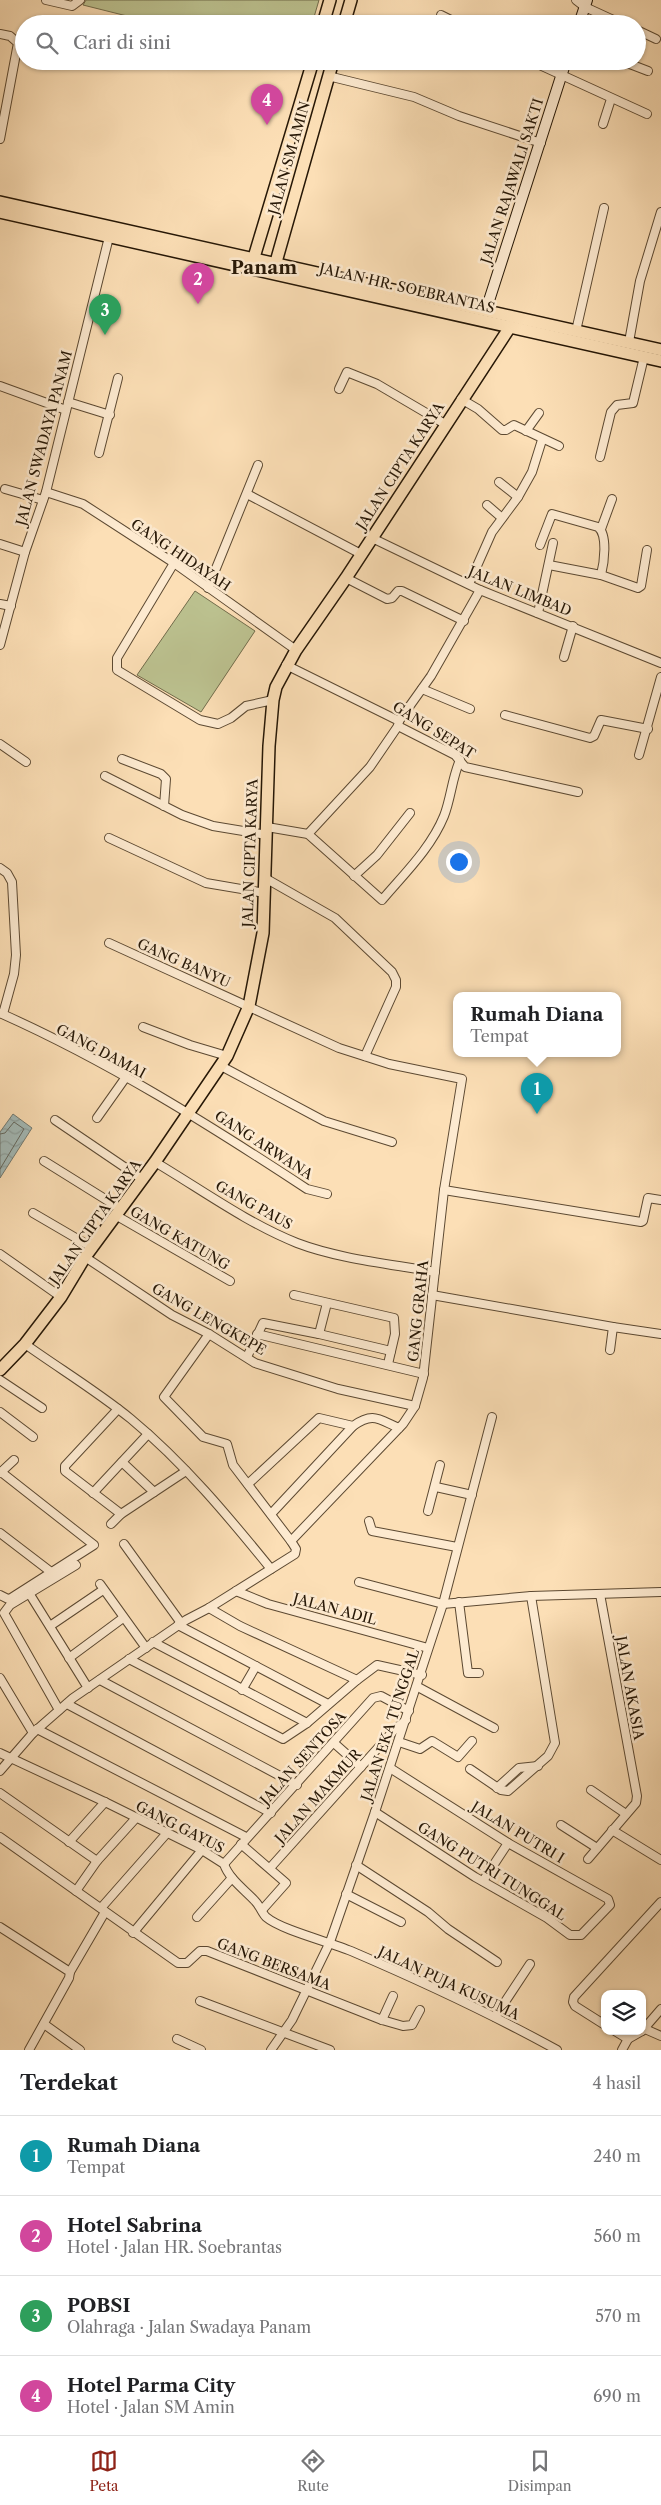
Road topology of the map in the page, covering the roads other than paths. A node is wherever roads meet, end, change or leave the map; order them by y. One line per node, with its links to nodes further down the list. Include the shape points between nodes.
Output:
1 (46, 0): 2 (street, via 72,6)
2 (80, 0)
3 (330, 0): 7 (main road)
4 (351, 0): 8 (main road)
5 (576, 0): 6 (street)
6 (586, 3): 9 (street); 10 (street)
7 (326, 15)
8 (347, 15)
9 (582, 15)
10 (607, 15)
11 (0, 34): 14 (street)
12 (646, 34): 13 (street)
13 (656, 38)
14 (15, 40)
15 (15, 59): 25 (street)
16 (310, 70): 32 (main road, JALAN SM AMIN)
17 (330, 70): 20 (main road, JALAN SM AMIN)
18 (549, 70): 21 (street)
19 (563, 70): 21 (street, JALAN RAJAWALI SAKTI)
20 (328, 76): 26 (street, via 427,101 460,116); 33 (main road, JALAN SM AMIN)
21 (561, 76): 22 (street); 26 (street, JALAN RAJAWALI SAKTI)
22 (611, 99): 23 (street); 24 (street)
23 (648, 114)
24 (603, 124)
25 (0, 139)
26 (541, 143): 34 (street, JALAN RAJAWALI SAKTI, via 509,232)
27 (0, 202): 32 (main road, JALAN HR. SOEBRANTAS)
28 (604, 208): 36 (street)
29 (0, 212): 31 (main road, JALAN HR. SOEBRANTAS)
30 (661, 212): 37 (street, via 640,281)
31 (109, 237): 32 (main road, JALAN HR. SOEBRANTAS); 45 (street, JALAN SWADAYA PANAM)
32 (252, 264): 33 (main road, JALAN HR. SOEBRANTAS)
33 (274, 268): 34 (main road, JALAN HR. SOEBRANTAS); 35 (main road, JALAN HR. SOEBRANTAS)
34 (486, 310): 36 (main road, JALAN HR. SOEBRANTAS)
35 (510, 327): 39 (main road, JALAN HR. SOEBRANTAS); 44 (main road, JALAN CIPTA KARYA)
36 (576, 331): 37 (main road, JALAN HR. SOEBRANTAS)
37 (629, 342): 39 (main road, JALAN HR. SOEBRANTAS)
38 (661, 350): 39 (main road, JALAN HR. SOEBRANTAS)
39 (641, 353): 40 (main road, JALAN HR. SOEBRANTAS); 54 (street, via 633,402 617,405 611,412)
40 (661, 361)
41 (118, 378): 48 (street)
42 (0, 386): 46 (street)
43 (339, 389): 49 (street, via 348,372 377,384)
44 (461, 399): 49 (main road, JALAN CIPTA KARYA); 50 (street, via 502,430 512,425)
45 (68, 402): 46 (street, JALAN SWADAYA PANAM); 48 (street)
46 (66, 410): 58 (street, JALAN SWADAYA PANAM)
47 (539, 412): 50 (street)
48 (110, 415): 53 (street)
49 (445, 424): 66 (main road, JALAN CIPTA KARYA)
50 (526, 431): 51 (street)
51 (542, 440): 52 (street); 60 (street, via 532,472)
52 (558, 446)
53 (99, 453)
54 (600, 457)
55 (258, 465): 59 (street)
56 (499, 482): 60 (street)
57 (5, 489): 62 (street)
58 (46, 492): 62 (street, JALAN SWADAYA PANAM); 73 (street, GANG HIDAYAH, via 83,504)
59 (247, 494): 72 (street); 78 (street)
60 (518, 497): 64 (street)
61 (612, 499): 65 (street)
62 (43, 500): 71 (street, JALAN SWADAYA PANAM)
63 (487, 504): 64 (street)
64 (502, 518): 77 (street, via 492,532)
65 (601, 528): 69 (street, via 552,514); 75 (street, via 606,558)
66 (372, 538): 72 (main road, JALAN CIPTA KARYA); 77 (street, JALAN LIMBAD)
67 (553, 543): 74 (street)
68 (0, 544): 71 (street)
69 (540, 545)
70 (647, 550): 75 (street, via 640,588)
71 (25, 552): 81 (street, JALAN SWADAYA PANAM)
72 (361, 554): 76 (main road, JALAN CIPTA KARYA)
73 (174, 563): 78 (street, GANG HIDAYAH); 92 (street, via 117,658 117,670 200,720 218,724 246,706)
74 (550, 565): 75 (street); 82 (street)
75 (601, 574)
76 (346, 578): 83 (street, via 387,599 402,590); 86 (main road, JALAN CIPTA KARYA)
77 (469, 584): 79 (street, JALAN LIMBAD)
78 (208, 588): 86 (street, GANG HIDAYAH)
79 (480, 590): 82 (street, JALAN LIMBAD); 83 (street)
80 (0, 604): 81 (street)
81 (11, 606): 85 (street, JALAN SWADAYA PANAM)
82 (538, 613): 84 (street, JALAN LIMBAD)
83 (464, 621): 91 (street)
84 (573, 626): 87 (street); 88 (street, JALAN LIMBAD)
85 (0, 645)
86 (296, 650): 89 (main road, JALAN CIPTA KARYA)
87 (564, 657)
88 (661, 663)
89 (286, 665): 92 (main road, JALAN CIPTA KARYA); 95 (street, GANG SEPAT)
90 (661, 677): 96 (street)
91 (422, 689): 93 (street); 95 (street)
92 (273, 700): 106 (main road, JALAN CIPTA KARYA)
93 (470, 709)
94 (505, 716): 96 (street, via 590,738 601,720)
95 (399, 723): 100 (street, GANG SEPAT); 107 (street, via 370,767)
96 (648, 729): 98 (street)
97 (0, 744): 101 (street)
98 (639, 755)
99 (122, 759): 104 (street, via 166,779)
100 (460, 760): 103 (street, GANG SEPAT, via 465,766); 110 (street, via 445,814 435,834 382,900)
101 (26, 762)
102 (105, 776): 104 (street)
103 (578, 792)
104 (164, 806): 106 (street, via 212,826)
105 (410, 813): 110 (street, via 377,855)
106 (267, 831): 107 (street); 111 (main road, JALAN CIPTA KARYA)
107 (308, 834): 110 (street)
108 (109, 838): 112 (street, via 206,883)
109 (0, 868): 115 (street, via 8,873 12,882 16,955)
110 (354, 876)
111 (265, 878): 112 (main road, JALAN CIPTA KARYA); 117 (street, via 335,918 392,972 396,987)
112 (264, 893): 114 (main road, JALAN CIPTA KARYA, via 263,933)
113 (108, 943): 114 (street, GANG BANYU)
114 (249, 1006): 117 (street, GANG BANYU, via 339,1048); 118 (main road, JALAN CIPTA KARYA)
115 (2, 1014): 119 (street, GANG DAMAI)
116 (143, 1027): 118 (street)
117 (365, 1056): 127 (street, GANG GRAHA, via 462,1079)
118 (224, 1061): 120 (main road, JALAN CIPTA KARYA); 123 (street, via 324,1121)
119 (126, 1077): 120 (street, GANG DAMAI); 121 (street)
120 (190, 1112): 125 (main road, JALAN CIPTA KARYA); 128 (street, GANG ARWANA, via 307,1189)
121 (97, 1118)
122 (56, 1120): 126 (street)
123 (392, 1142)
124 (44, 1161): 131 (street, GANG KATUNG)
125 (155, 1162): 126 (main road, JALAN CIPTA KARYA); 134 (street, GANG PAUS, via 243,1216 298,1243 333,1253)
126 (142, 1179): 131 (main road, JALAN CIPTA KARYA)
127 (444, 1190): 129 (street, via 641,1222 648,1198); 134 (street, GANG GRAHA)
128 (327, 1194)
129 (661, 1200)
130 (33, 1212): 132 (street, GANG LENGKEPE)
131 (119, 1212): 132 (main road, JALAN CIPTA KARYA); 135 (street, GANG KATUNG)
132 (89, 1252): 138 (main road, JALAN CIPTA KARYA); 141 (street, GANG LENGKEPE, via 172,1315)
133 (0, 1254): 138 (street)
134 (435, 1272): 137 (street, GANG GRAHA)
135 (230, 1281)
136 (294, 1295): 139 (street)
137 (432, 1295): 140 (street); 151 (street, GANG GRAHA)
138 (61, 1297): 145 (main road, JALAN CIPTA KARYA)
139 (326, 1303): 143 (street); 147 (street, via 394,1318)
140 (613, 1327): 144 (street); 146 (street)
141 (210, 1334): 148 (street, GANG LENGKEPE); 167 (street, via 164,1397 203,1437 227,1444 233,1465)
142 (257, 1334): 143 (street, via 263,1323); 148 (street); 149 (street)
143 (319, 1334): 147 (street)
144 (661, 1334)
145 (25, 1344): 150 (main road, JALAN CIPTA KARYA); 155 (street)
146 (610, 1350)
147 (391, 1351): 149 (street)
148 (247, 1357): 153 (street, GANG LENGKEPE, via 255,1363 338,1390)
149 (388, 1364): 151 (street)
150 (0, 1370)
151 (424, 1374): 153 (street, GANG GRAHA)
152 (0, 1380): 154 (street)
153 (415, 1406): 159 (street, GANG GRAHA)
154 (42, 1408)
155 (118, 1410): 160 (street); 170 (street, via 65,1466 65,1471)
156 (0, 1412): 161 (street)
157 (492, 1417): 171 (street, JALAN EKA TUNGGAL)
158 (353, 1426): 159 (street, via 372,1416); 167 (street, via 319,1418); 174 (street)
159 (398, 1428): 178 (street, GANG GRAHA)
160 (148, 1434): 163 (street); 165 (street)
161 (33, 1437)
162 (14, 1460): 166 (street)
163 (122, 1462): 169 (street); 170 (street)
164 (440, 1465): 168 (street)
165 (186, 1471): 169 (street); 182 (street, via 213,1498)
166 (1, 1472): 183 (street, via 93,1543 91,1548)
167 (248, 1484): 174 (street)
168 (436, 1487): 171 (street); 172 (street)
169 (154, 1492): 173 (street)
170 (93, 1493): 173 (street)
171 (472, 1496): 180 (street, JALAN EKA TUNGGAL)
172 (428, 1511)
173 (121, 1514): 176 (street)
174 (271, 1514): 178 (street)
175 (369, 1521): 180 (street, via 372,1531)
176 (110, 1524)
177 (0, 1533): 183 (street)
178 (291, 1541): 182 (street, via 296,1548 295,1554)
179 (124, 1544): 195 (street)
180 (457, 1547): 192 (street, JALAN EKA TUNGGAL)
181 (76, 1565): 187 (street)
182 (271, 1569): 185 (street)
183 (51, 1572): 189 (street, via 12,1598)
184 (359, 1582): 192 (street)
185 (236, 1591): 193 (street); 199 (street, JALAN ADIL, via 268,1604)
186 (661, 1592): 188 (street)
187 (29, 1593): 196 (street); 215 (street, via 4,1613)
188 (600, 1594): 190 (street); 238 (street, JALAN AKASIA, via 637,1796)
189 (0, 1595)
190 (531, 1596): 191 (street); 226 (street, via 556,1739 548,1756)
191 (459, 1602): 192 (street); 203 (street, via 468,1673)
192 (443, 1604): 199 (street, JALAN EKA TUNGGAL)
193 (209, 1608): 195 (street); 207 (street, via 240,1626)
194 (123, 1618): 196 (street, via 101,1587); 198 (street); 200 (street)
195 (179, 1624): 197 (street); 202 (street)
196 (50, 1626): 200 (street)
197 (153, 1642): 198 (street); 211 (street)
198 (146, 1648): 201 (street)
199 (428, 1648): 204 (street, JALAN EKA TUNGGAL)
200 (69, 1658): 209 (street)
201 (129, 1659): 206 (street); 218 (street, via 279,1738 287,1738)
202 (256, 1666): 211 (street); 214 (street)
203 (479, 1672)
204 (422, 1675): 207 (street, via 377,1665); 208 (street, JALAN EKA TUNGGAL)
205 (0, 1678): 210 (street)
206 (100, 1680): 209 (street); 231 (street)
207 (357, 1680): 214 (street)
208 (418, 1687): 216 (street, JALAN EKA TUNGGAL); 219 (street)
209 (88, 1688): 213 (street)
210 (7, 1690): 212 (street); 220 (street)
211 (242, 1690): 218 (street)
212 (0, 1698)
213 (67, 1704): 215 (street); 237 (street)
214 (328, 1704): 218 (street)
215 (58, 1710): 220 (street)
216 (409, 1711): 217 (street, JALAN EKA TUNGGAL); 223 (street, JALAN SENTOSA, via 376,1696)
217 (406, 1720): 222 (street, JALAN EKA TUNGGAL); 227 (street, JALAN MAKMUR)
218 (307, 1723)
219 (494, 1728)
220 (35, 1731): 225 (street); 244 (street)
221 (472, 1741): 222 (street, via 458,1757 432,1741 420,1749)
222 (399, 1742): 228 (street, JALAN EKA TUNGGAL)
223 (334, 1743): 227 (street); 231 (street, JALAN SENTOSA)
224 (0, 1753): 225 (street, GANG GAYUS)
225 (13, 1758): 230 (street); 235 (street, GANG GAYUS)
226 (538, 1766): 232 (street, via 519,1768); 232 (street, via 508,1791)
227 (361, 1767): 254 (street, JALAN MAKMUR)
228 (390, 1768): 236 (street, JALAN EKA TUNGGAL); 246 (street, JALAN PUTRI I)
229 (470, 1769): 232 (street)
230 (0, 1770)
231 (297, 1785): 237 (street, JALAN SENTOSA)
232 (497, 1788)
233 (591, 1790): 238 (street)
234 (0, 1793): 245 (street)
235 (105, 1802): 239 (street, GANG GAYUS); 245 (street)
236 (375, 1812): 253 (street, JALAN EKA TUNGGAL); 256 (street, GANG PUTRI TUNGGAL)
237 (271, 1813): 244 (street, JALAN SENTOSA)
238 (626, 1814): 241 (street, JALAN AKASIA)
239 (136, 1818): 242 (street, GANG GAYUS); 251 (street)
240 (561, 1825): 247 (street)
241 (612, 1830): 247 (street, JALAN AKASIA); 250 (street)
242 (167, 1833): 248 (street, GANG GAYUS); 260 (street)
243 (0, 1838): 257 (street, GANG BERSAMA)
244 (244, 1841): 252 (street, JALAN SENTOSA); 254 (street)
245 (69, 1842): 251 (street)
246 (508, 1842): 256 (street); 264 (street, JALAN PUTRI I, via 608,1899 610,1905)
247 (597, 1848): 249 (street, JALAN AKASIA)
248 (202, 1850): 252 (street, GANG GAYUS); 266 (street)
249 (588, 1859)
250 (661, 1860)
251 (97, 1861): 257 (street)
252 (224, 1864): 255 (street, GANG GAYUS)
253 (356, 1865): 258 (street, JALAN EKA TUNGGAL); 268 (street)
254 (270, 1868): 261 (street, via 286,1883)
255 (232, 1878): 261 (street, GANG GAYUS); 262 (street)
256 (483, 1882): 264 (street, GANG PUTRI TUNGGAL, via 547,1918 570,1935 581,1935)
257 (76, 1891): 260 (street, GANG BERSAMA)
258 (346, 1894): 263 (street); 267 (street, JALAN EKA TUNGGAL)
259 (661, 1902): 278 (street, via 574,1997 575,2006)
260 (103, 1910): 266 (street, GANG BERSAMA); 270 (street)
261 (262, 1910): 267 (street, GANG GAYUS, via 279,1924)
262 (197, 1918)
263 (401, 1922)
264 (594, 1922)
265 (0, 1927): 270 (street)
266 (133, 1933): 271 (street, GANG BERSAMA, via 182,1964 200,1951 207,1951)
267 (330, 1942): 271 (street, JALAN EKA TUNGGAL); 276 (street, JALAN PUJA KUSUMA)
268 (497, 1962)
269 (530, 1964): 276 (street)
270 (70, 1972): 279 (street)
271 (306, 1988): 277 (street, GANG BERSAMA); 282 (street, JALAN EKA TUNGGAL)
272 (393, 1996): 277 (street)
273 (200, 2001): 282 (street)
274 (661, 2009): 280 (street)
275 (420, 2010): 277 (street, GANG BERSAMA, via 409,2026)
276 (496, 2017): 288 (street, JALAN PUJA KUSUMA)
277 (382, 2020)
278 (601, 2023)
279 (44, 2024): 289 (street); 290 (street)
280 (646, 2027)
281 (646, 2032): 285 (street)
282 (282, 2034): 292 (street, JALAN EKA TUNGGAL); 293 (street)
283 (621, 2035): 287 (street)
284 (636, 2035): 287 (street)
285 (661, 2036)
286 (177, 2039): 291 (street)
287 (628, 2039): 296 (street)
288 (540, 2041): 294 (street); 295 (street, JALAN PUJA KUSUMA)
289 (28, 2050)
290 (80, 2050)
291 (201, 2050)
292 (271, 2050)
293 (330, 2050)
294 (536, 2050)
295 (557, 2050)
296 (622, 2050)

